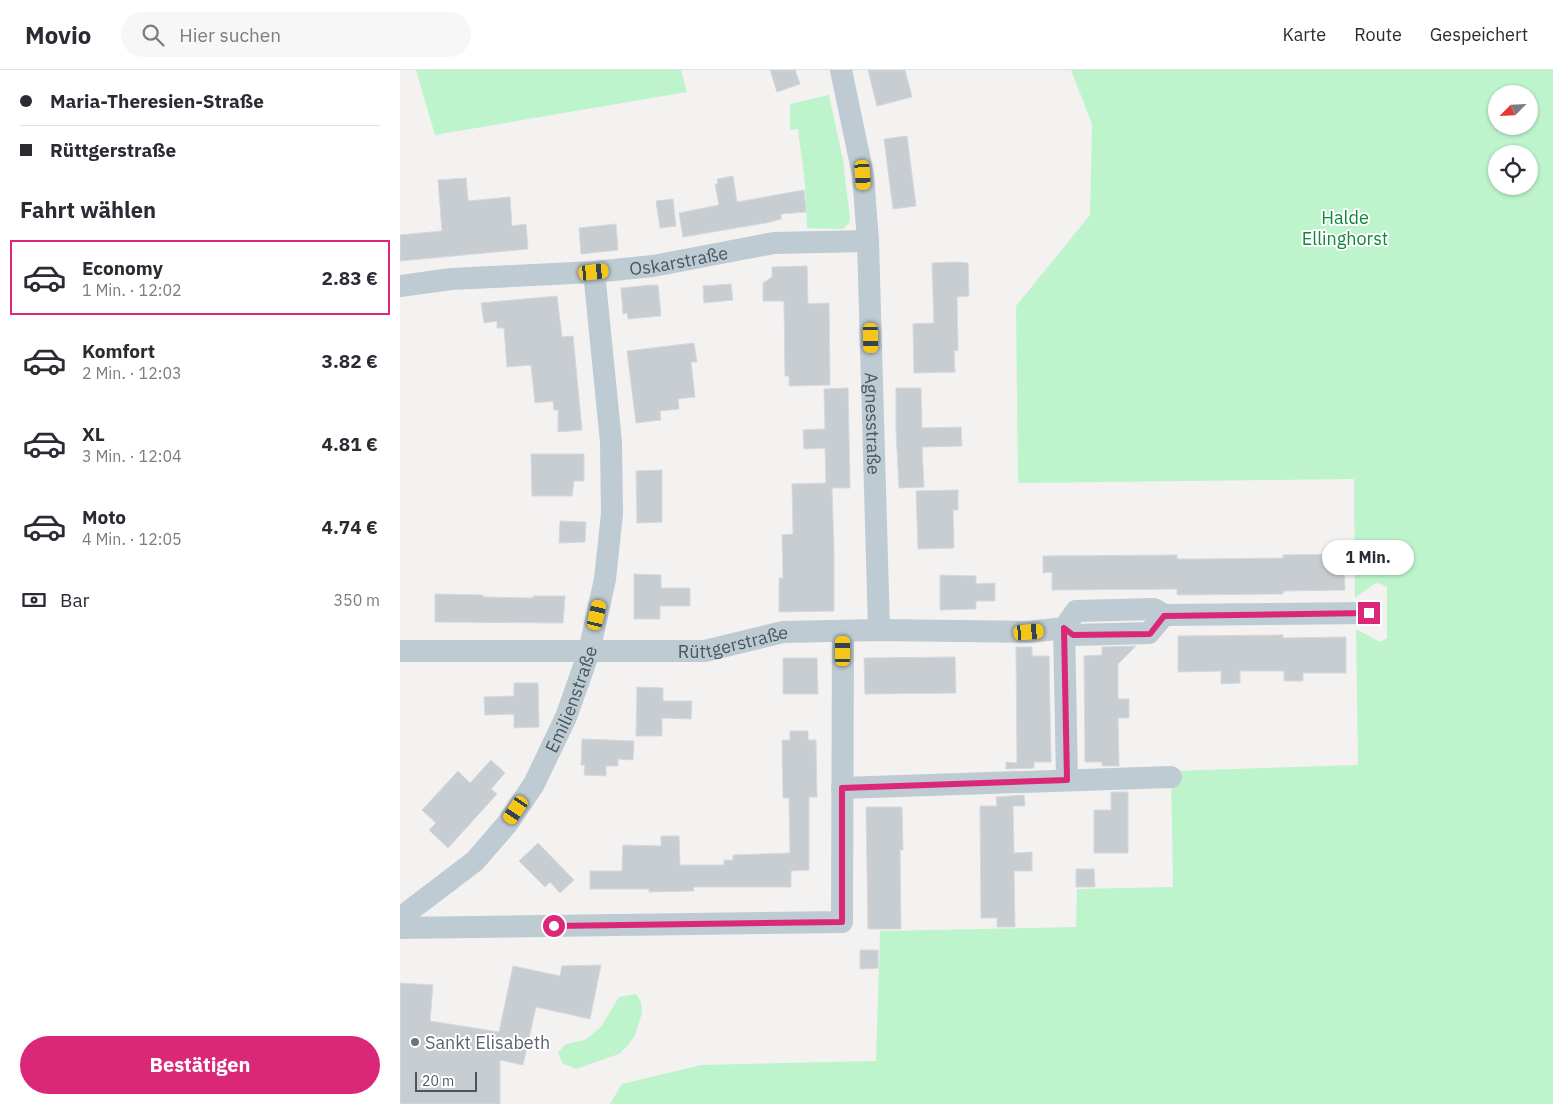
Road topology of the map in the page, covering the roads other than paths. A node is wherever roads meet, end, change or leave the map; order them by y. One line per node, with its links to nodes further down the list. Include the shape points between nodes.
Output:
1 (842, 70): 2 (street, Agnesstraße, via 863,175)
2 (868, 241): 3 (street, Oskarstraße, via 774,243 653,266); 7 (street, Agnesstraße)
3 (594, 272): 4 (street, Oskarstraße, via 451,279); 10 (street, Emilienstraße, via 610,442 612,514 605,579)
4 (400, 286)
5 (1369, 613): 6 (street, via 1164,616 1154,608 1076,611)
6 (1064, 628): 7 (street, Rüttgerstraße, via 1029,632); 12 (street)
7 (879, 630): 8 (street, Rüttgerstraße)
8 (843, 631): 10 (street, Rüttgerstraße, via 783,632 705,651); 13 (street)
9 (400, 651): 10 (street, Rüttgerstraße)
10 (589, 652): 14 (street, Emilienstraße, via 566,717 534,784 507,824 474,861)
11 (1171, 777): 12 (street)
12 (1067, 780): 13 (street)
13 (842, 788): 15 (street, via 842,922)
14 (400, 918)
15 (400, 928)

